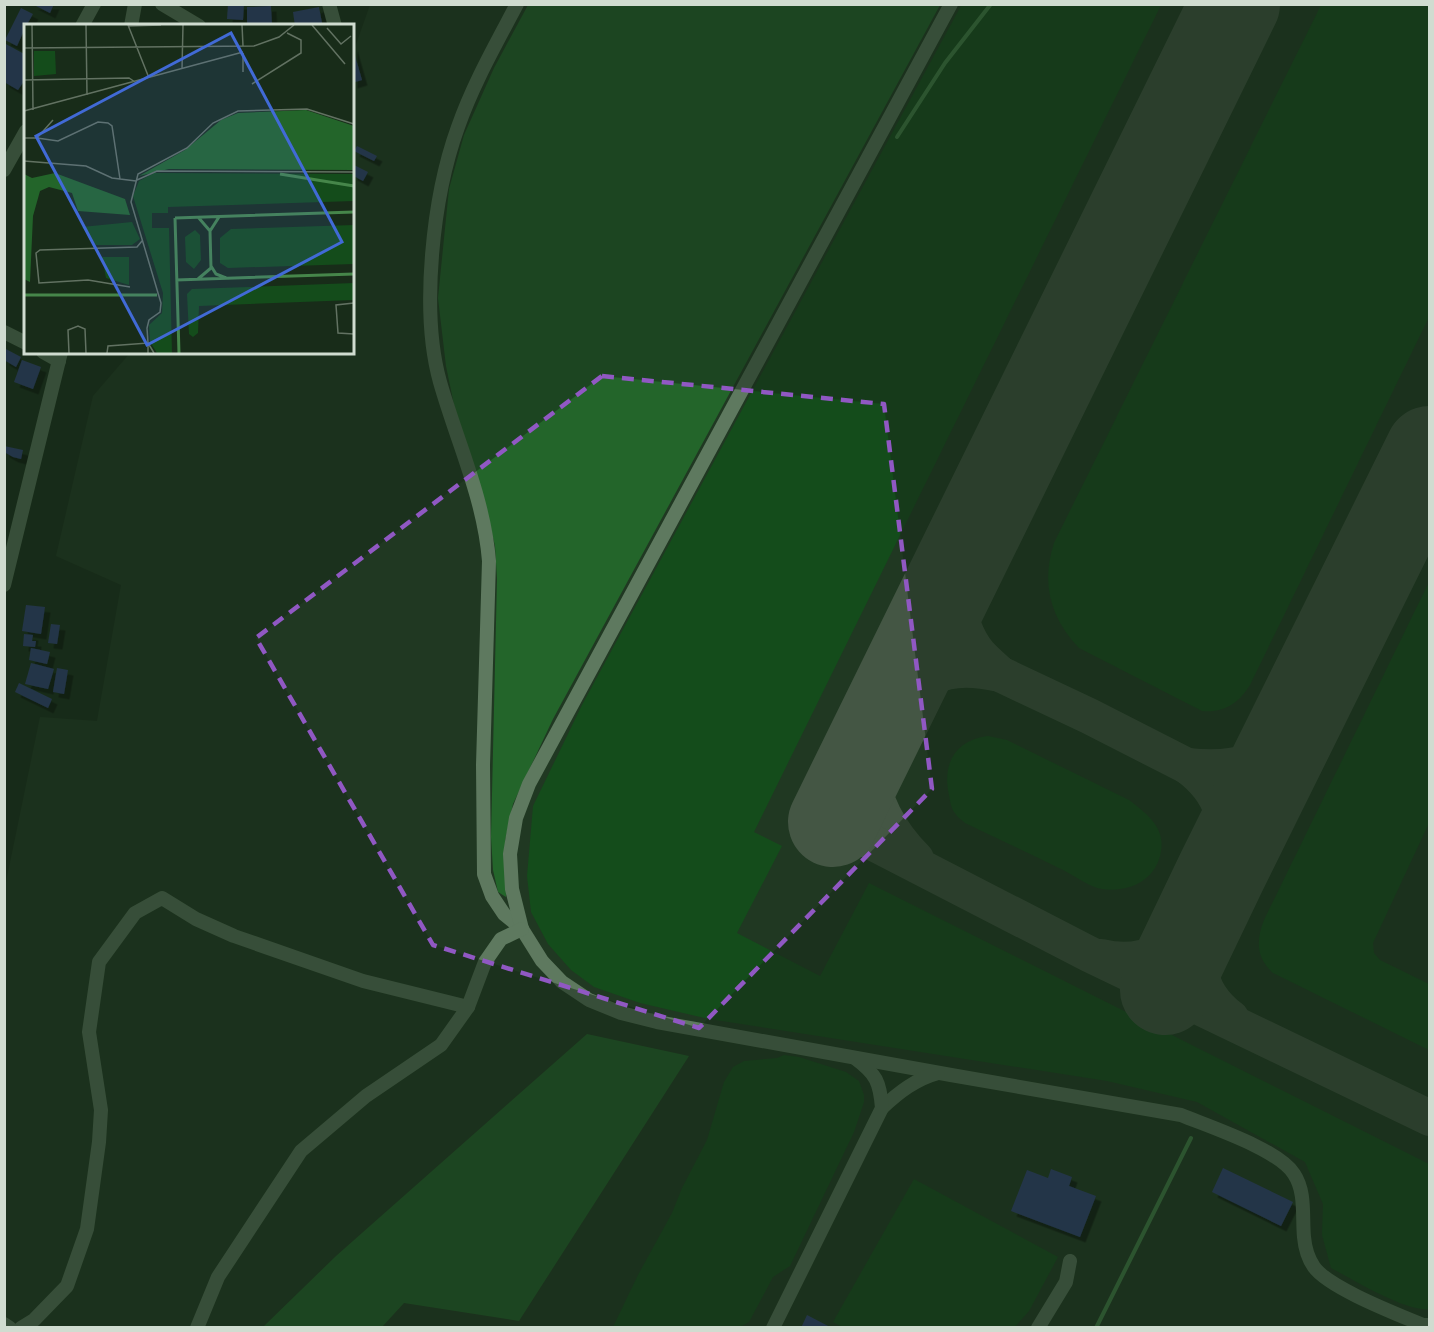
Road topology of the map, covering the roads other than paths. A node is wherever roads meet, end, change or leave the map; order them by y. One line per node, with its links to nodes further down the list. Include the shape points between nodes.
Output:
1 (94, 4): 7 (street)
2 (135, 4): 8 (street)
3 (162, 4): 9 (street)
4 (329, 4): 10 (street)
5 (517, 4): 18 (street, via 458,127 442,181 433,233 432,297 440,380 478,496 487,537 484,874 504,914)
6 (951, 4): 18 (street, via 529,784 516,818 510,854 512,888)
7 (83, 24)
8 (131, 24)
9 (196, 24)
10 (334, 24)
11 (24, 135): 12 (street)
12 (4, 170)
13 (4, 332): 14 (street)
14 (24, 342)
15 (60, 357): 16 (street)
16 (7, 565): 17 (street)
17 (4, 585)
18 (522, 929): 19 (street, via 495,946 484,962); 20 (street, via 542,961 562,982 589,1000 657,1022)
19 (468, 1007): 27 (street, via 363,981 234,936 162,898 135,913 99,962 89,1032 101,1110 87,1229 67,1286); 28 (street, via 441,1045 366,1096 301,1151 218,1277)
20 (854, 1057): 21 (street); 22 (street, via 875,1077)
21 (938, 1073): 22 (street, via 924,1077); 25 (street, via 1181,1114 1276,1157 1293,1172 1301,1188 1305,1251 1314,1268 1341,1287)
22 (882, 1108): 29 (street)
23 (1070, 1261): 30 (street, via 1066,1282)
24 (4, 1324): 26 (street)
25 (1425, 1326)
26 (10, 1328)
27 (21, 1328)
28 (197, 1328)
29 (773, 1328)
30 (1038, 1328)

